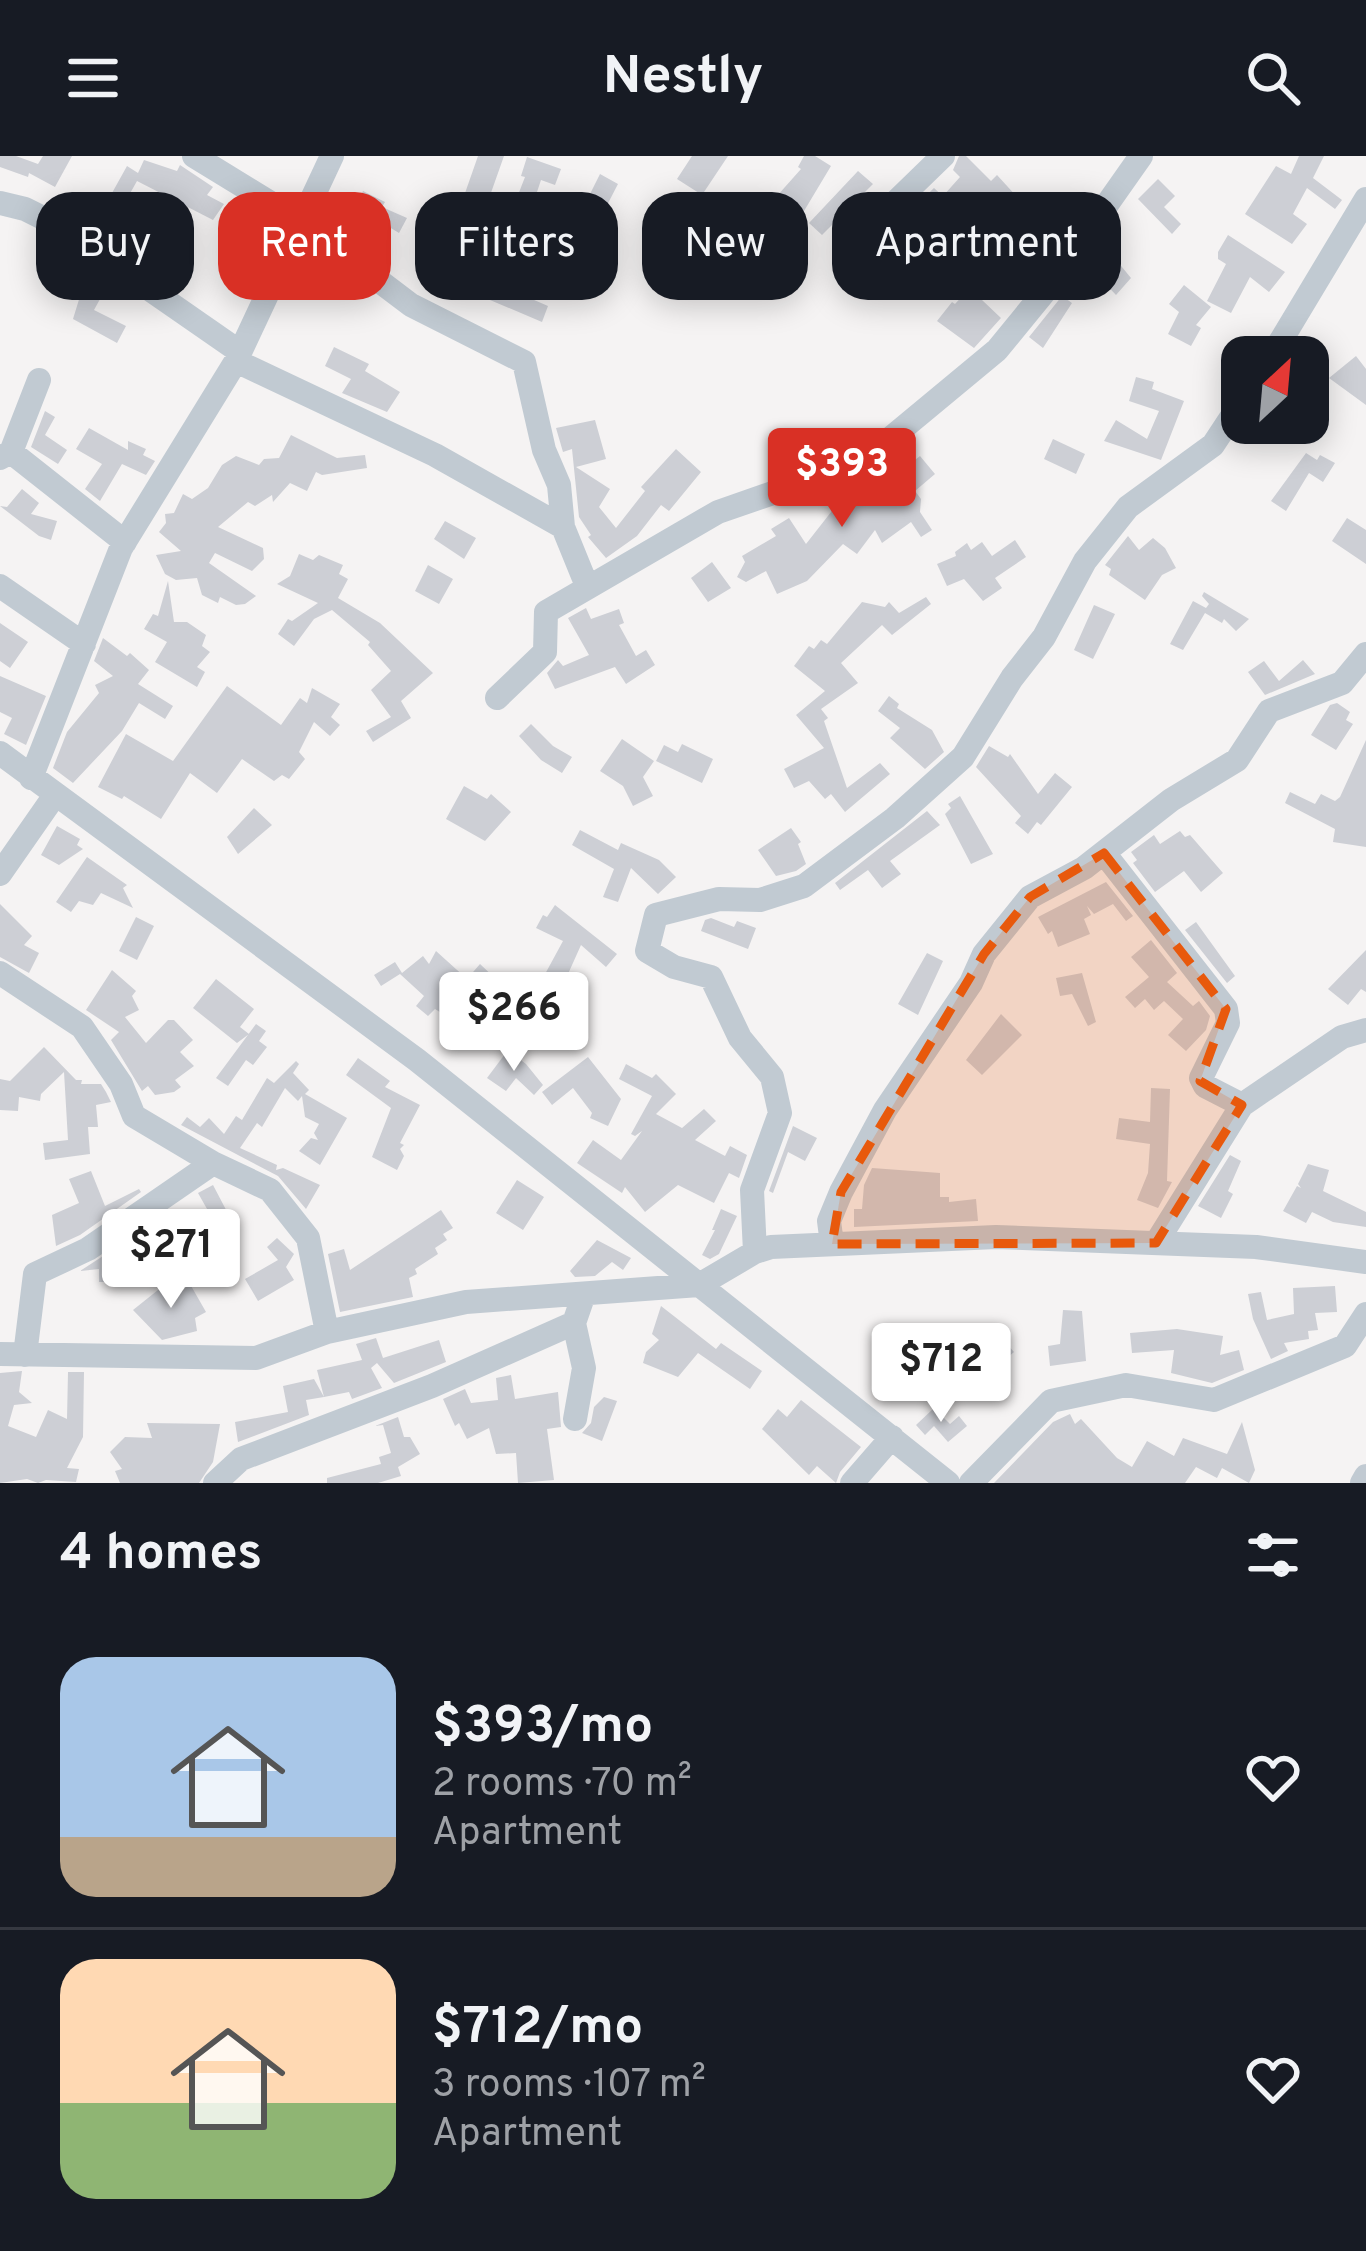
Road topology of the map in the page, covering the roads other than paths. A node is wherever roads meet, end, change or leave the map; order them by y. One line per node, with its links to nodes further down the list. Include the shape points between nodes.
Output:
1 (194, 156): 5 (street)
2 (332, 156): 6 (street)
3 (943, 156): 7 (street)
4 (1141, 156): 20 (street, via 997,350 862,462 718,512)
5 (253, 192)
6 (314, 192)
7 (906, 192)
8 (1366, 199): 12 (street)
9 (0, 203): 13 (street, via 57,225)
10 (391, 289): 17 (street, via 524,362 559,485)
11 (264, 300): 13 (street)
12 (1284, 336)
13 (238, 356): 17 (street); 18 (street)
14 (39, 380): 16 (street)
15 (1221, 433): 35 (street, via 1128,507 1085,561 1045,637 963,757 895,818 804,886 656,915 647,951 711,976 740,1038 772,1077 780,1113 752,1190)
16 (5, 455): 18 (street)
17 (562, 527): 20 (street)
18 (125, 542): 21 (street)
19 (0, 586): 21 (street)
20 (587, 586): 23 (street, via 546,612 545,652)
21 (84, 644): 25 (street)
22 (1366, 654): 27 (street, via 1342,683 1269,711 1237,760)
23 (497, 698)
24 (0, 752): 25 (street)
25 (32, 778): 26 (street)
26 (55, 795): 28 (street); 37 (street, via 417,1060)
27 (1104, 853): 31 (street, via 1226,1009 1228,1023 1201,1078); 34 (street, via 1030,897 984,954 841,1192 829,1222)
28 (0, 874)
29 (0, 973): 32 (street, via 82,1027 134,1116)
30 (1366, 1030): 31 (street, via 1342,1037)
31 (1242, 1105): 33 (street)
32 (212, 1163): 41 (street, via 270,1190 308,1238); 42 (street, via 88,1249 35,1274)
33 (1156, 1243): 34 (street, via 996,1237); 36 (street)
34 (832, 1244): 35 (street)
35 (755, 1252): 37 (street)
36 (1366, 1262)
37 (699, 1285): 38 (street); 44 (street)
38 (584, 1294): 40 (street); 41 (street, via 466,1302)
39 (1366, 1314): 49 (street, via 1345,1346 1214,1400 1126,1385 1051,1401)
40 (574, 1323): 43 (street, via 584,1368); 45 (street)
41 (327, 1332): 42 (street, via 256,1358)
42 (12, 1354)
43 (575, 1419)
44 (892, 1437): 47 (street); 48 (street)
45 (246, 1471): 46 (street)
46 (214, 1483)
47 (852, 1483)
48 (948, 1483)
49 (971, 1483)

